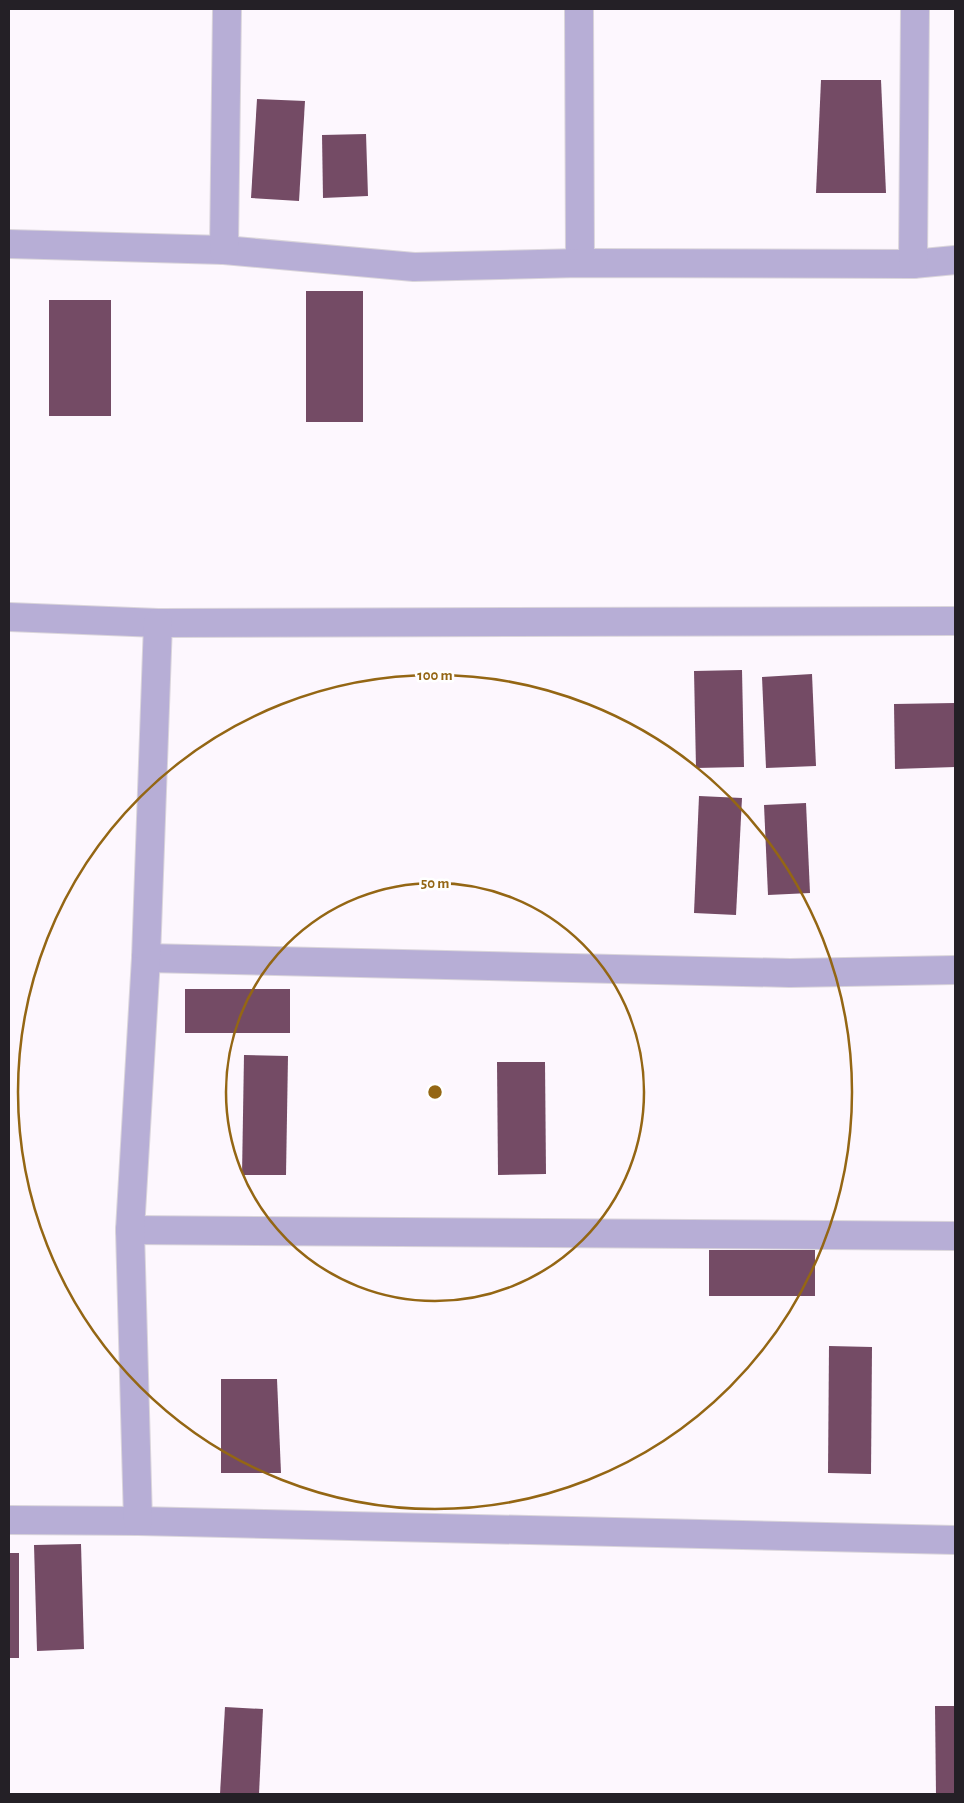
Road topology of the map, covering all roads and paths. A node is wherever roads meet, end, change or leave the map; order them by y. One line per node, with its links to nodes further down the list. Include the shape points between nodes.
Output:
1 (227, 9): 5 (street)
2 (579, 9): 7 (street)
3 (915, 9): 8 (street)
4 (9, 244): 5 (street)
5 (224, 250): 7 (street, via 414,268)
6 (955, 260): 8 (street)
7 (580, 263): 8 (street)
8 (914, 264)
9 (9, 617): 11 (street)
10 (955, 621): 11 (street)
11 (158, 623): 12 (street)
12 (146, 958): 13 (street, via 790,973); 14 (street)
13 (955, 970)
14 (130, 1230): 15 (street); 17 (street)
15 (955, 1236)
16 (9, 1520): 17 (street)
17 (138, 1521): 18 (street)
18 (955, 1540)

